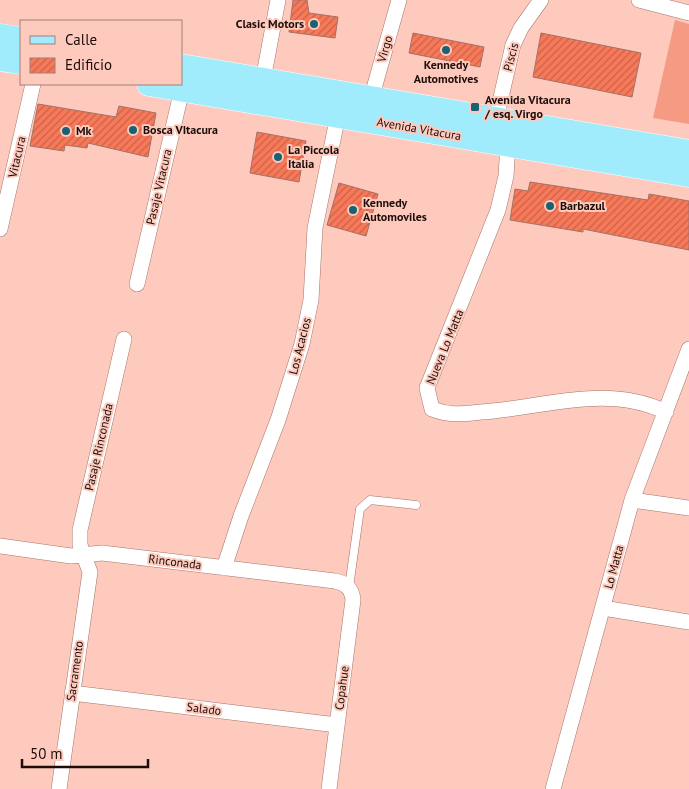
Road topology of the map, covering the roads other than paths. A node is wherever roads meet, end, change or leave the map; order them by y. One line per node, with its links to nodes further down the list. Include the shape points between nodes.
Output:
1 (278, 0): 11 (street)
2 (400, 0): 15 (street, Virgo)
3 (541, 0): 17 (street, Piscis, via 513,45)
4 (639, 0): 5 (street)
5 (689, 13)
6 (0, 36): 7 (main road)
7 (20, 39)
8 (0, 59): 9 (main road)
9 (20, 62)
10 (182, 66): 11 (main road, Avenida Vitacura)
11 (263, 80): 15 (main road, Avenida Vitacura)
12 (33, 85): 21 (street, Vitacura)
13 (156, 85): 14 (main road, Avenida Vitacura)
14 (182, 89): 16 (main road, Avenida Vitacura); 22 (street, Pasaje Vitacura)
15 (371, 99): 17 (main road, Avenida Vitacura)
16 (338, 115): 18 (main road, Avenida Vitacura); 31 (street, Los Acacios, via 315,228 311,300 302,344)
17 (496, 120): 19 (main road, Avenida Vitacura)
18 (508, 144): 20 (main road, Avenida Vitacura); 25 (street, Nueva Lo Matta, via 506,176 498,210 427,388 432,409 446,415 607,397 643,402)
19 (689, 152)
20 (689, 175)
21 (0, 230)
22 (137, 284)
23 (124, 339): 30 (street, Pasaje Rinconada, via 80,530)
24 (689, 349): 25 (street, Lo Matta)
25 (666, 412): 26 (street, Lo Matta)
26 (632, 500): 28 (street); 33 (street, Lo Matta)
27 (416, 505): 32 (lane, via 370,500 360,510)
28 (689, 508)
29 (0, 546): 30 (street, Rinconada)
30 (84, 555): 31 (street, Rinconada, via 102,553); 35 (street, Sacramento, via 90,572)
31 (224, 568): 32 (street, Rinconada, via 335,581)
32 (349, 587): 36 (street, Copahue, via 353,600)
33 (602, 608): 34 (street); 39 (street, Lo Matta)
34 (689, 622)
35 (72, 693): 36 (street, Salado); 37 (street, Sacramento)
36 (337, 725): 38 (street, Copahue)
37 (59, 789)
38 (329, 789)
39 (553, 789)

